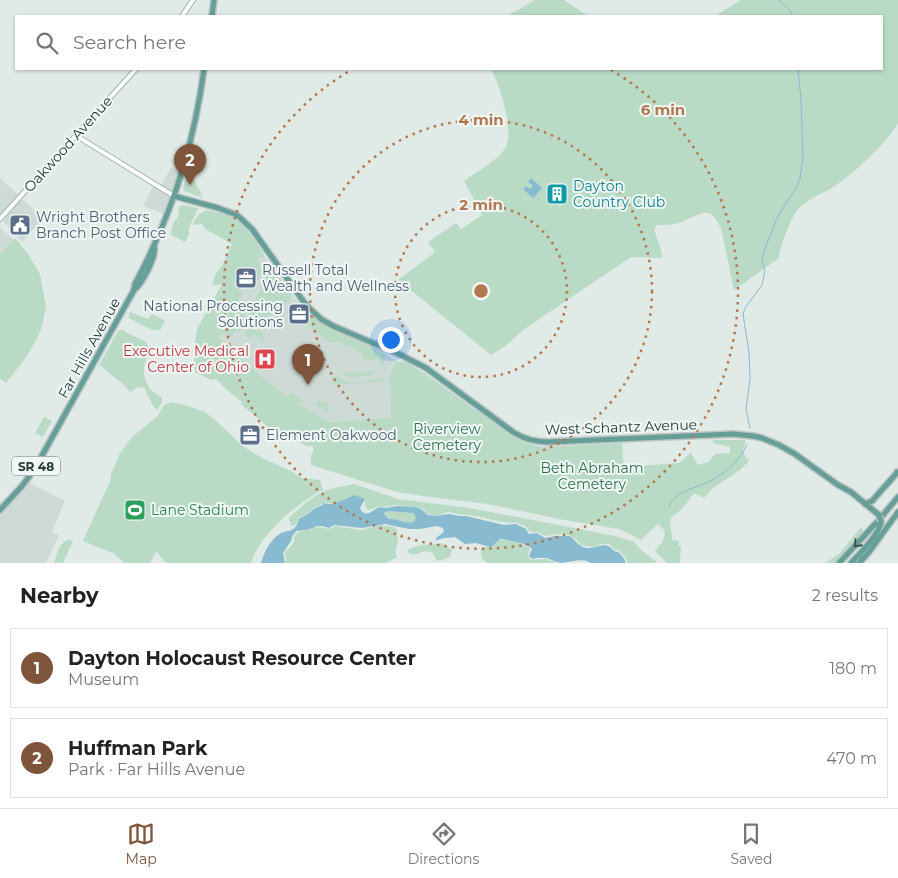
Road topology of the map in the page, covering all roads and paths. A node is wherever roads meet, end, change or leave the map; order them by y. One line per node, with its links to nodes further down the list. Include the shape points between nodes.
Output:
1 (193, 0): 3 (street)
2 (214, 0): 4 (main road)
3 (183, 15)
4 (212, 15)
5 (135, 70): 7 (street, Oakwood Avenue)
6 (204, 70): 8 (main road, Far Hills Avenue / SR 48, via 197,115)
7 (78, 132): 8 (street, via 80,138); 9 (street, Oakwood Avenue)
8 (174, 196): 12 (main road, West Schantz Avenue, via 237,215 252,229 315,314 333,326 426,368 520,436 548,442 733,434 752,436 789,450); 13 (main road, Far Hills Avenue / SR 48, via 134,290 29,478)
9 (0, 219)
10 (898, 473): 12 (main road, via 872,501)
11 (898, 497): 17 (main road, one-way to 17)
12 (865, 504): 15 (main road, West Schantz Avenue)
13 (0, 510)
14 (898, 512): 16 (main road)
15 (880, 517): 16 (main road, West Schantz Avenue); 18 (main road, via 881,526)
16 (890, 523): 19 (main road)
17 (839, 563)
18 (851, 563)
19 (859, 563)

